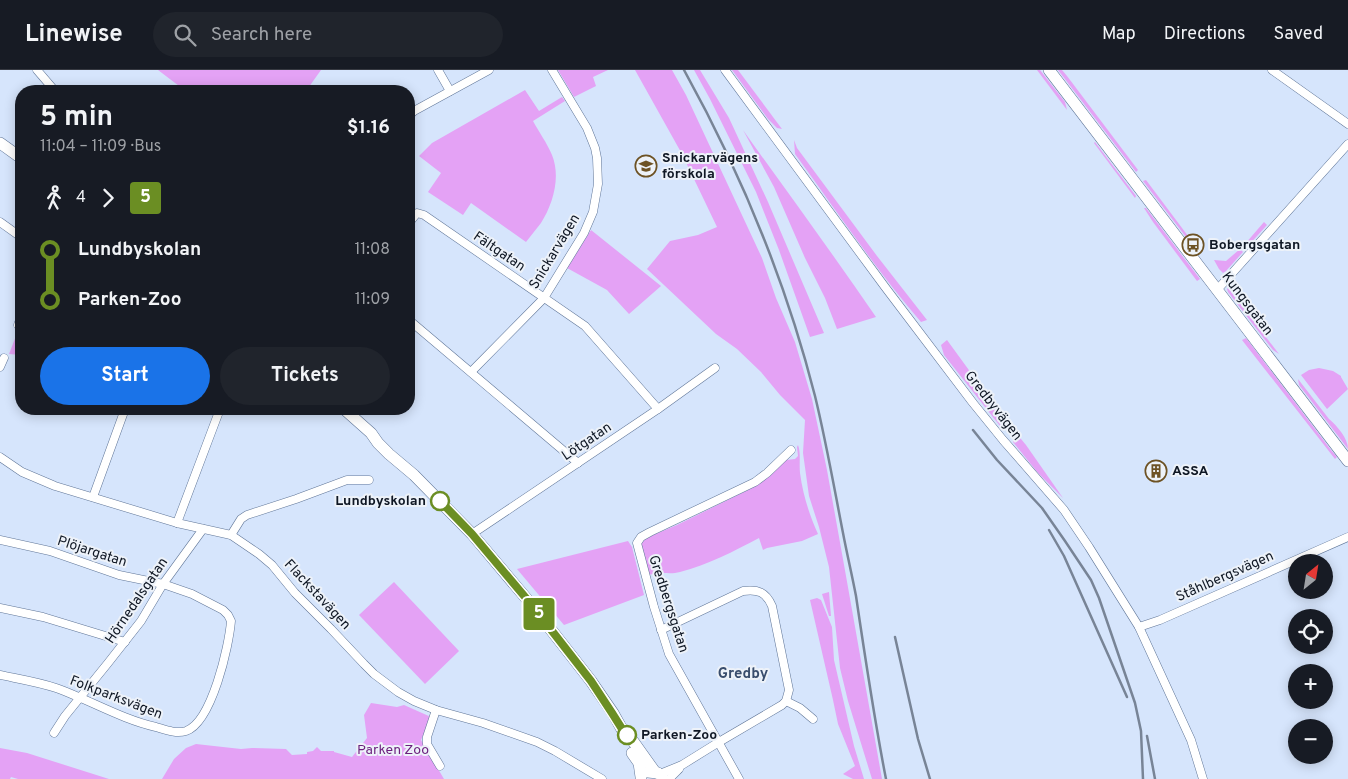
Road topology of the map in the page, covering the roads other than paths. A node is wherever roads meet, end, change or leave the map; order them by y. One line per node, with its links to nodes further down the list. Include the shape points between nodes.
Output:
1 (438, 70): 9 (street)
2 (488, 70): 9 (street)
3 (552, 70): 19 (street, Snickarvägen, via 591,137 597,158 598,184 588,225)
4 (725, 70): 44 (street, Gredbyvägen, via 1002,440 1064,510)
5 (1049, 70): 18 (street, Kungsgatan)
6 (1272, 70): 11 (street)
7 (42, 72): 8 (street)
8 (51, 85)
9 (450, 91): 10 (street)
10 (415, 112)
11 (1348, 124)
12 (0, 144): 14 (street)
13 (1348, 144): 18 (street)
14 (15, 154)
15 (415, 216): 19 (street, Fältgatan, via 424,215)
16 (0, 222): 17 (street)
17 (15, 233)
18 (1217, 290): 31 (street, Kungsgatan)
19 (544, 298): 24 (street, Snickarvägen); 25 (street, Fältgatan, via 585,326)
20 (415, 325): 24 (street)
21 (4, 358): 22 (street)
22 (0, 367)
23 (715, 368): 25 (street, Lötgatan)
24 (471, 372): 32 (street)
25 (658, 410): 32 (street, Lötgatan)
26 (123, 415): 34 (street)
27 (218, 415): 35 (street)
28 (350, 415): 37 (street)
29 (791, 450): 45 (street, Gredbergsgatan, via 755,482 638,540)
30 (0, 457): 34 (street, Flackstavägen, via 22,472)
31 (1348, 461)
32 (578, 463): 37 (street, Lötgatan)
33 (368, 480): 38 (street, via 346,480 247,515)
34 (93, 497): 35 (street, Flackstavägen)
35 (176, 523): 36 (street, Flackstavägen)
36 (203, 529): 38 (street, Flackstavägen); 41 (street, Hörnedalsgatan)
37 (472, 534): 52 (street, via 591,681)
38 (231, 535): 50 (street, Flackstavägen, via 272,565 374,674 398,692)
39 (1348, 537): 44 (street, Ståhlbergsvägen)
40 (0, 540): 41 (street, Plöjargatan, via 50,552 119,575)
41 (162, 584): 43 (street, Plöjargatan, via 192,594); 46 (street, Hörnedalsgatan)
42 (0, 608): 46 (street, via 43,617)
43 (228, 615): 48 (street, Folkparksvägen, via 231,621 221,672 208,706 194,727 178,732 146,725)
44 (1139, 627): 60 (street, Gredbyvägen, via 1191,740)
45 (661, 630): 49 (street, via 743,591 757,590 768,598 772,606 788,683); 54 (street, Gredbergsgatan, via 670,654)
46 (125, 642): 48 (street, Hörnedalsgatan)
47 (0, 675): 48 (street, Folkparksvägen)
48 (80, 697): 53 (street, Hörnedalsgatan)
49 (786, 701): 51 (street); 54 (street)
50 (436, 710): 55 (street, via 427,744); 58 (street, Flackstavägen, via 537,742)
51 (813, 719)
52 (624, 732): 56 (street); 57 (street, via 625,741 638,763)
53 (54, 733)
54 (719, 742): 56 (street); 59 (street, Gredbergsgatan)
55 (440, 766)
56 (662, 776): 57 (street, via 647,772)
57 (640, 778)
58 (602, 779)
59 (739, 779)
60 (1203, 779)

